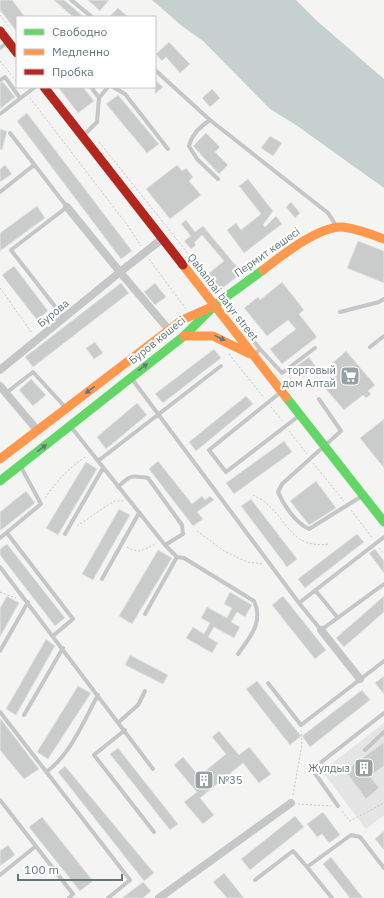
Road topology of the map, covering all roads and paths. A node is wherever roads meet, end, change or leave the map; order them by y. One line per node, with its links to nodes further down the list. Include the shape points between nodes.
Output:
1 (71, 0): 3 (lane)
2 (0, 15): 5 (path)
3 (91, 16)
4 (0, 31): 6 (main road)
5 (13, 32)
6 (8, 42): 7 (lane); 8 (main road)
7 (0, 48)
8 (16, 52)
9 (0, 61): 12 (path)
10 (156, 71): 22 (lane)
11 (0, 80): 19 (lane, via 4,77)
12 (16, 81)
13 (34, 88): 18 (lane)
14 (45, 88): 24 (main road, Qabanbai batyr street)
15 (92, 88): 20 (lane)
16 (107, 88): 20 (lane)
17 (115, 88): 26 (lane, via 126,94)
18 (26, 94): 19 (lane); 34 (path, via 128,226)
19 (20, 98): 21 (lane)
20 (99, 98): 24 (lane, via 97,122)
21 (0, 114)
22 (210, 120): 28 (lane, via 191,138 189,146 197,159); 31 (lane, via 328,213)
23 (10, 133): 27 (lane)
24 (82, 136): 32 (main road, Qabanbai batyr street)
25 (99, 142): 38 (path)
26 (168, 149)
27 (34, 165): 29 (lane); 30 (lane)
28 (218, 180)
29 (0, 192)
30 (67, 207): 35 (street); 43 (lane, via 11,250)
31 (337, 228): 33 (main road, Пермит көшесі, via 365,232); 38 (main road, Пермит көшесі, via 313,235 292,248)
32 (162, 238): 34 (street, Бурова); 39 (main road, Qabanbai batyr street)
33 (384, 239)
34 (145, 252): 35 (street, Бурова); 42 (path)
35 (120, 272): 43 (street, Бурова); 47 (street)
36 (0, 288): 50 (path)
37 (384, 299): 40 (lane)
38 (228, 300): 39 (main road, Пермит көшесі); 41 (path)
39 (215, 305): 42 (main road, Буров көшесі); 44 (main road, Qabanbai batyr street); 48 (main road, Буров көшесі)
40 (340, 312)
41 (239, 314): 44 (path); 45 (path)
42 (192, 316): 47 (main road, Буров көшесі)
43 (64, 318): 50 (street, Бурова)
44 (228, 322): 53 (main road, Qabanbai batyr street)
45 (248, 325)
46 (243, 328): 53 (lane)
47 (169, 330): 65 (main road, Буров көшесі, one-way to 65)
48 (184, 336): 53 (main road, one-way to 53, via 214,335); 58 (main road, Буров көшесі, one-way to 48)
49 (384, 336): 51 (lane)
50 (37, 340): 56 (street, Бурова)
51 (370, 347)
52 (315, 348): 57 (lane)
53 (257, 352): 57 (lane, via 277,370 282,373); 61 (main road, Qabanbai batyr street)
54 (229, 354): 64 (path)
55 (221, 366): 66 (lane)
56 (0, 370)
57 (285, 371): 60 (path)
58 (130, 377): 66 (lane); 68 (main road, Буров көшесі)
59 (0, 386): 62 (street)
60 (297, 388)
61 (282, 392): 64 (lane); 67 (main road, Qabanbai batyr street)
62 (6, 393): 65 (lane, via 33,372); 70 (street)
63 (319, 399): 71 (lane, via 341,431)
64 (268, 402): 69 (path); 69 (lane, via 209,450 226,472)
65 (66, 408): 70 (main road, Буров көшесі)
66 (159, 414): 75 (lane); 98 (lane)
67 (300, 415): 69 (lane); 71 (main road, Qabanbai batyr street)
68 (71, 426): 72 (lane); 76 (main road, Буров көшесі, one-way to 68)
69 (286, 426): 73 (path)
70 (37, 430): 74 (main road, Буров көшесі)
71 (324, 445): 73 (lane); 81 (main road, Qabanbai batyr street)
72 (92, 453): 75 (lane); 83 (path, via 73,464)
73 (310, 458): 84 (path); 84 (lane, via 280,486 278,492 286,507 309,529)
74 (0, 459)
75 (98, 461): 77 (lane)
76 (20, 465): 78 (main road, Буров көшесі); 83 (lane)
77 (103, 468): 79 (lane); 89 (lane)
78 (0, 481)
79 (118, 487): 82 (lane); 92 (lane, via 134,475 148,478 182,525 182,534)
80 (253, 495): 94 (path, via 267,503 292,535 316,544)
81 (363, 496): 84 (lane); 86 (main road, Qabanbai batyr street)
82 (130, 502): 85 (lane); 89 (path, via 114,501)
83 (41, 504): 88 (lane)
84 (347, 506): 95 (path)
85 (139, 513): 92 (lane); 93 (lane)
86 (384, 522)
87 (197, 532): 98 (path, via 224,551 247,562)
88 (7, 533): 91 (lane); 109 (lane, via 73,619)
89 (65, 534)
90 (384, 537): 95 (lane)
91 (0, 538)
92 (163, 543): 93 (path, via 138,552); 97 (lane)
93 (122, 544): 100 (lane)
94 (330, 544)
95 (376, 544): 96 (path); 102 (lane)
96 (384, 554)
97 (177, 557): 106 (lane); 112 (lane, via 184,558 254,601 258,611 255,628)
98 (271, 565): 105 (lane)
99 (0, 567): 104 (lane)
100 (102, 579)
101 (384, 584): 107 (lane)
102 (315, 590): 105 (lane); 107 (lane)
103 (0, 592): 104 (path)
104 (28, 602): 109 (lane); 111 (lane)
105 (299, 603): 108 (lane)
106 (145, 614)
107 (338, 618): 108 (lane)
108 (321, 630): 114 (street)
109 (54, 635): 110 (lane)
110 (63, 648): 117 (lane); 120 (lane)
111 (0, 651)
112 (238, 654)
113 (384, 661): 114 (lane)
114 (360, 679): 122 (lane)
115 (268, 683): 122 (lane)
116 (145, 691): 121 (lane, via 138,705)
117 (98, 695): 121 (lane); 127 (lane, via 64,755)
118 (0, 712): 127 (lane)
119 (384, 713): 130 (lane, via 314,770)
120 (24, 716)
121 (119, 722): 123 (lane)
122 (302, 725): 129 (path, via 302,744)
123 (125, 730): 126 (lane); 131 (lane, via 94,755)
124 (384, 732): 125 (lane)
125 (365, 750)
126 (153, 769)
127 (46, 772): 140 (lane, via 130,880)
128 (0, 800): 132 (lane)
129 (291, 804): 141 (street)
130 (338, 806)
131 (154, 832)
132 (36, 846): 135 (lane); 137 (lane)
133 (307, 867): 134 (lane, via 351,835 360,837); 136 (lane, via 294,851); 142 (lane)
134 (384, 868)
135 (0, 874)
136 (254, 880)
137 (73, 894): 138 (lane); 139 (lane)
138 (69, 898)
139 (76, 898)
140 (108, 898)
141 (159, 898)
142 (332, 898)

